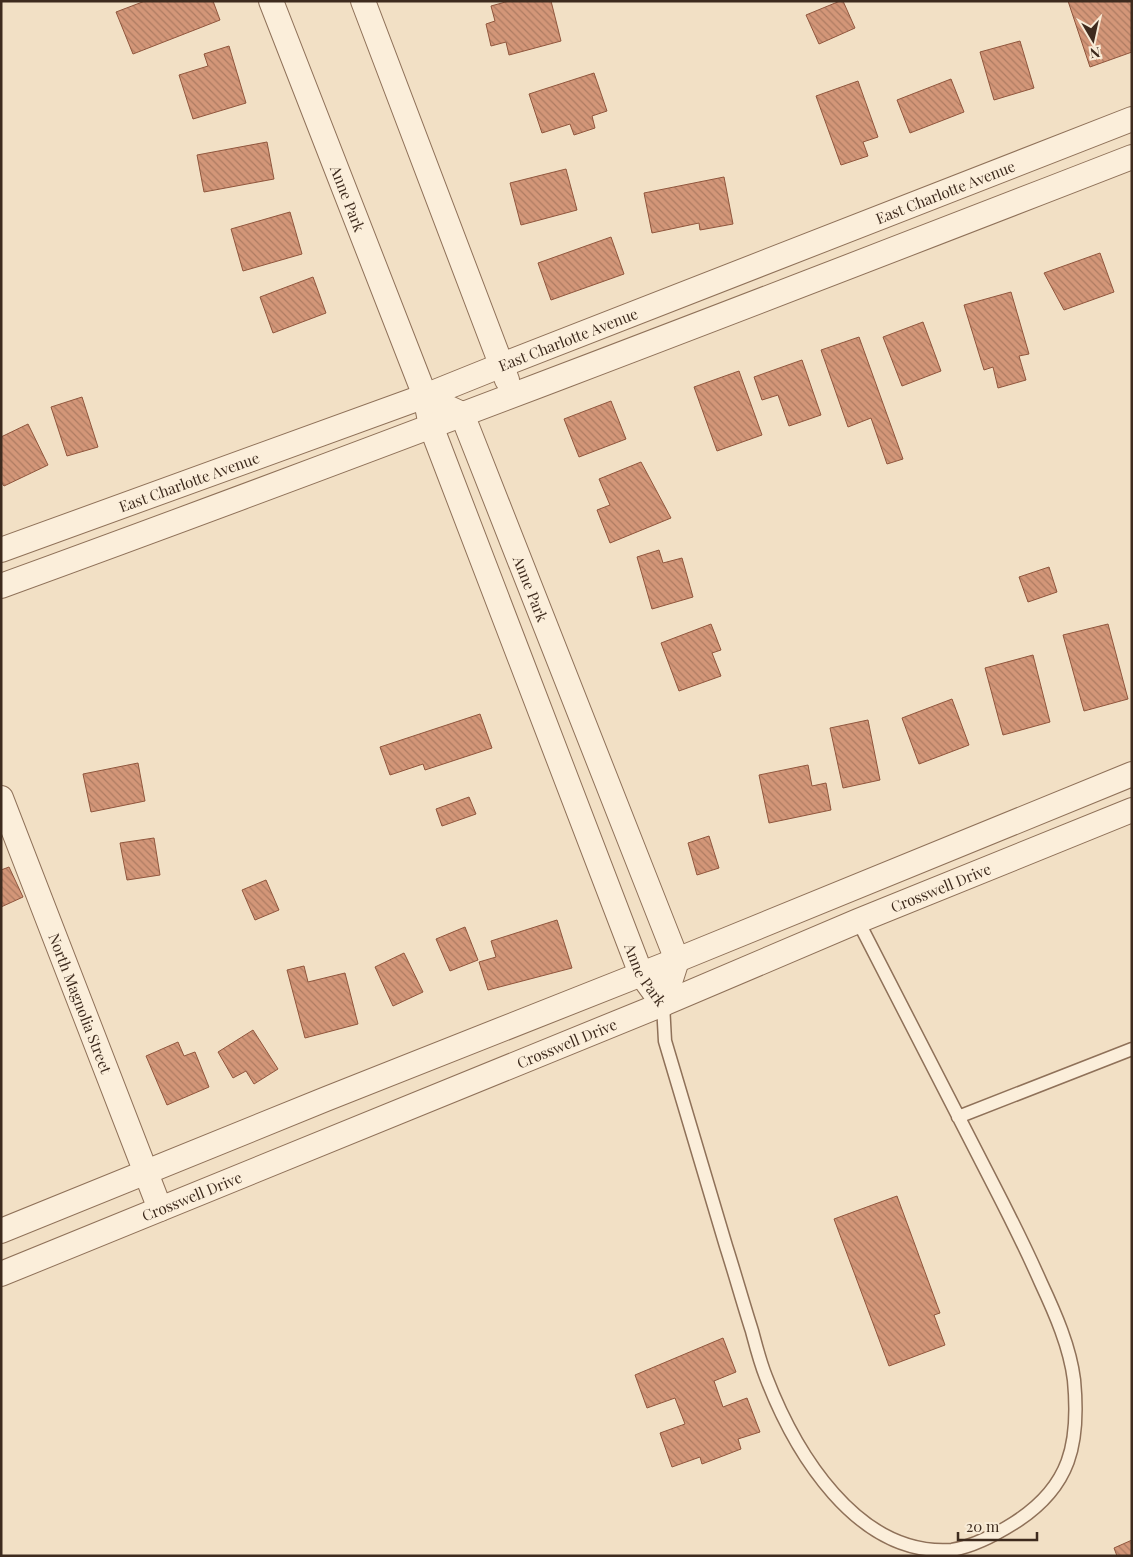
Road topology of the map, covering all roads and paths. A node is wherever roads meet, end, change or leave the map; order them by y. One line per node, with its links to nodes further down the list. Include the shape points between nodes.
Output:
1 (271, 1): 7 (street, Anne Park)
2 (363, 1): 5 (street)
3 (1132, 119): 5 (street, East Charlotte Avenue)
4 (1132, 157): 6 (street)
5 (502, 365): 6 (street); 7 (street, East Charlotte Avenue)
6 (512, 395): 8 (street)
7 (425, 396): 8 (street); 9 (street, Anne Park); 10 (street, East Charlotte Avenue)
8 (462, 414): 9 (street); 16 (street, Anne Park)
9 (431, 426): 11 (street); 17 (street, Anne Park)
10 (1, 550)
11 (1, 586)
12 (1132, 774): 16 (street)
13 (1, 798): 21 (street, North Magnolia Street)
14 (1132, 810): 15 (street, Crosswell Drive)
15 (858, 921): 18 (street, Crosswell Drive); 20 (lane)
16 (677, 960): 17 (street); 18 (street, Anne Park)
17 (641, 974): 18 (street, Anne Park); 21 (street)
18 (663, 1004): 20 (lane, via 665,1042 765,1376 796,1444 842,1507 862,1526 900,1547 915,1550 950,1550 974,1544 1001,1531 1044,1499 1063,1474 1072,1452 1073,1377 1054,1310 1023,1242); 22 (street, Crosswell Drive)
19 (1132, 1049): 20 (lane)
20 (958, 1117)
21 (146, 1172): 22 (street, North Magnolia Street); 23 (street)
22 (160, 1209): 24 (street, Crosswell Drive)
23 (1, 1231)
24 (1, 1274)

